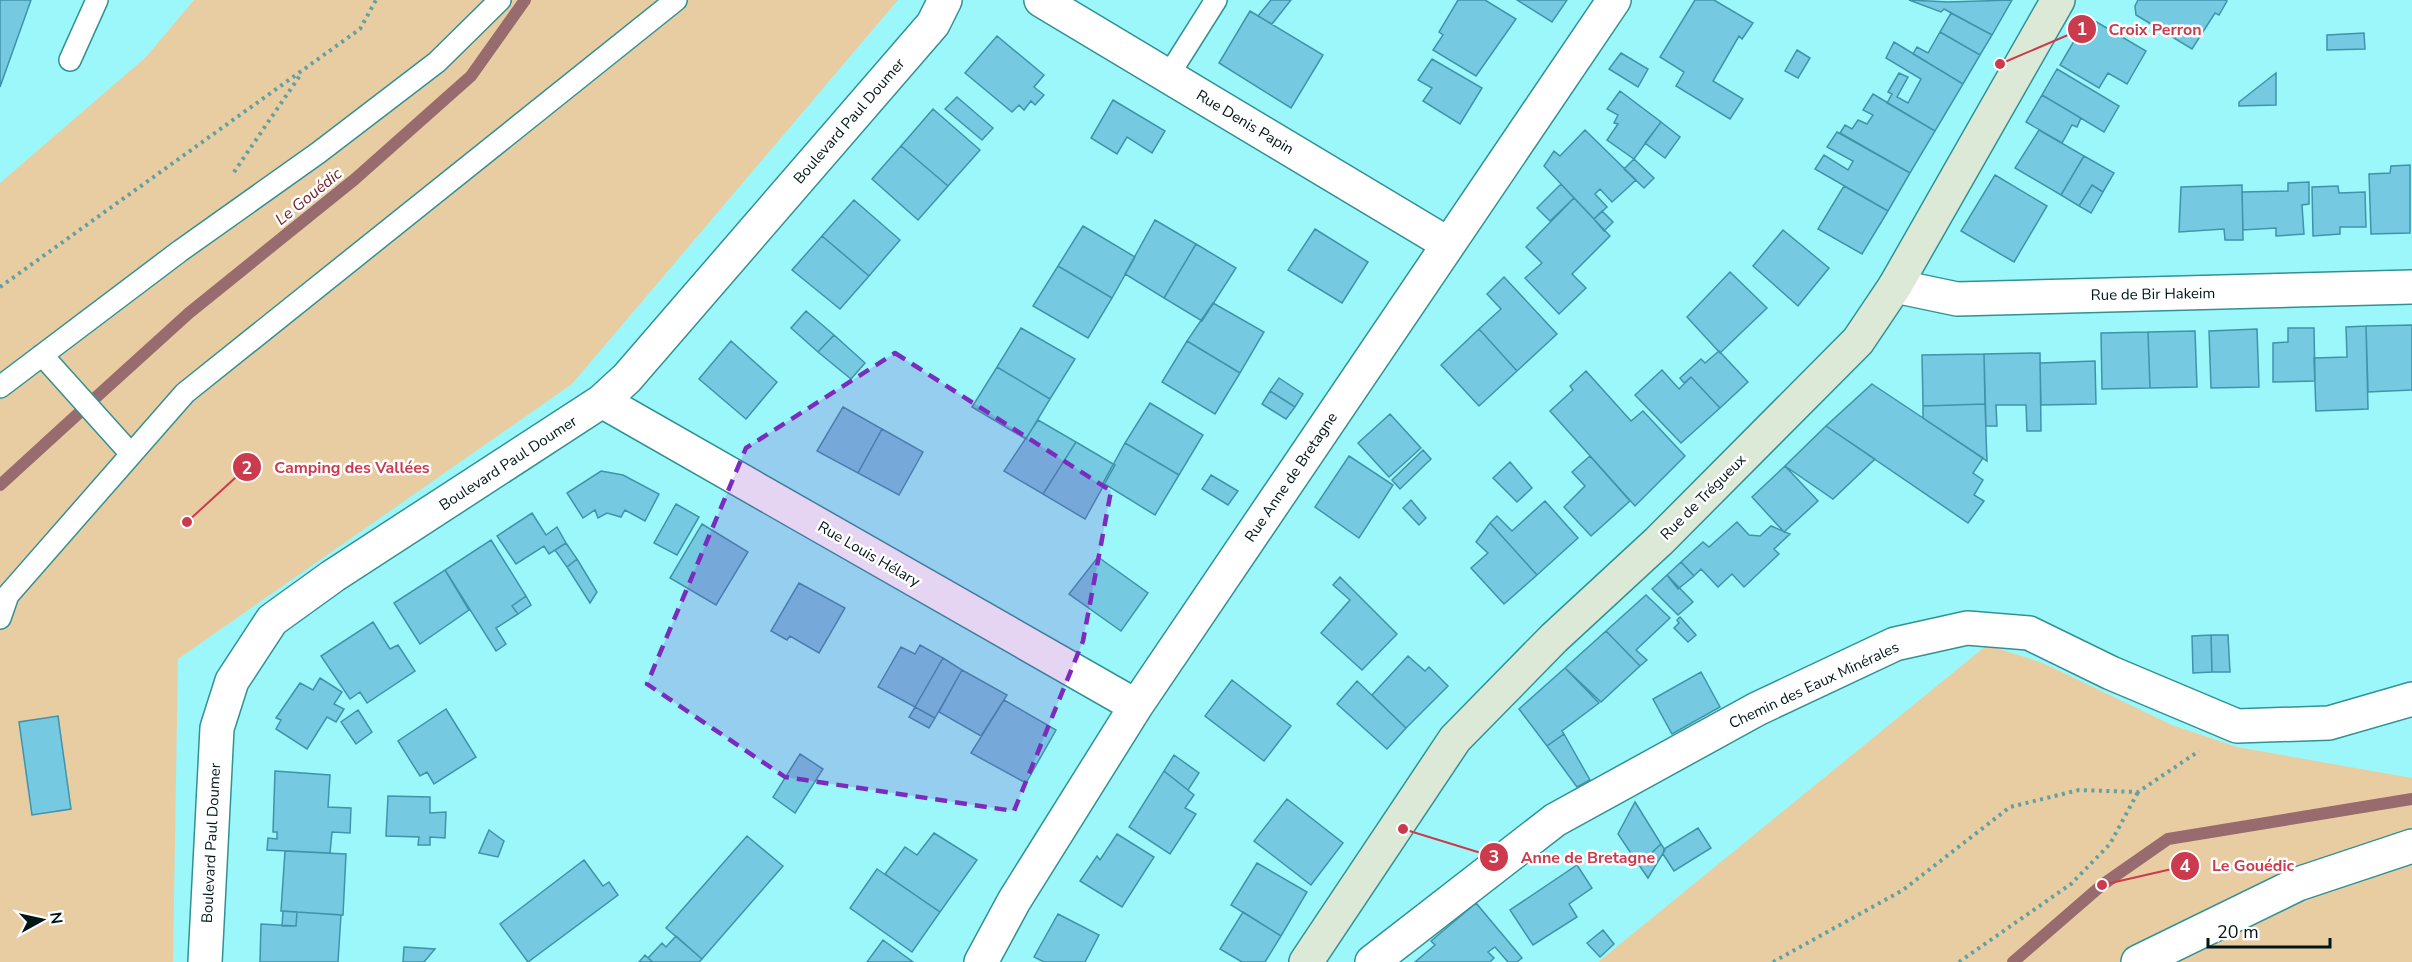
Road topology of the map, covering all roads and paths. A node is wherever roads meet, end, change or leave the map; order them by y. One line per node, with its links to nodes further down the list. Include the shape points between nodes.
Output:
1 (97, 0): 10 (lane)
2 (376, 0): 11 (path, via 360,29)
3 (500, 0): 18 (lane, via 437,62)
4 (676, 0): 21 (lane, via 185,393)
5 (945, 0): 20 (street, Boulevard Paul Doumer, via 933,24)
6 (1041, 0): 12 (street, Rue Denis Papin)
7 (1216, 0): 12 (lane)
8 (1614, 0): 14 (street, Rue Anne de Bretagne)
9 (2058, 0): 15 (main road, Rue de Trégueux)
10 (70, 60)
11 (303, 71): 13 (path); 16 (path)
12 (1168, 76): 14 (street, Rue Denis Papin)
13 (231, 175)
14 (1448, 244): 23 (street, Rue Anne de Bretagne)
15 (1895, 286): 17 (street, Rue de Bir Hakeim, via 1957,299); 30 (main road, Rue de Trégueux, via 1858,341 1455,739)
16 (0, 287)
17 (2412, 287)
18 (42, 355): 19 (lane); 21 (lane)
19 (0, 387)
20 (603, 401): 23 (street, Rue Louis Hélary); 28 (street, Boulevard Paul Doumer, via 333,576 272,620 232,681 217,728)
21 (130, 454): 22 (lane, via 8,595)
22 (0, 618)
23 (1136, 706): 29 (street, Rue Anne de Bretagne, via 1014,901)
24 (2408, 709): 25 (street, Chemin des Eaux Minérales, via 2329,723)
25 (2237, 726): 26 (path); 31 (street, Chemin des Eaux Minérales, via 2111,673 2029,633 1967,628 1895,644 1757,709 1555,820)
26 (2138, 792): 32 (path, via 2079,790 2010,807 1903,890); 33 (path, via 2110,844 2071,884)
27 (2412, 846): 34 (street, via 2298,884)
28 (205, 962)
29 (981, 962)
30 (1305, 962)
31 (1372, 962)
32 (1773, 962)
33 (1959, 962)
34 (2138, 962)

